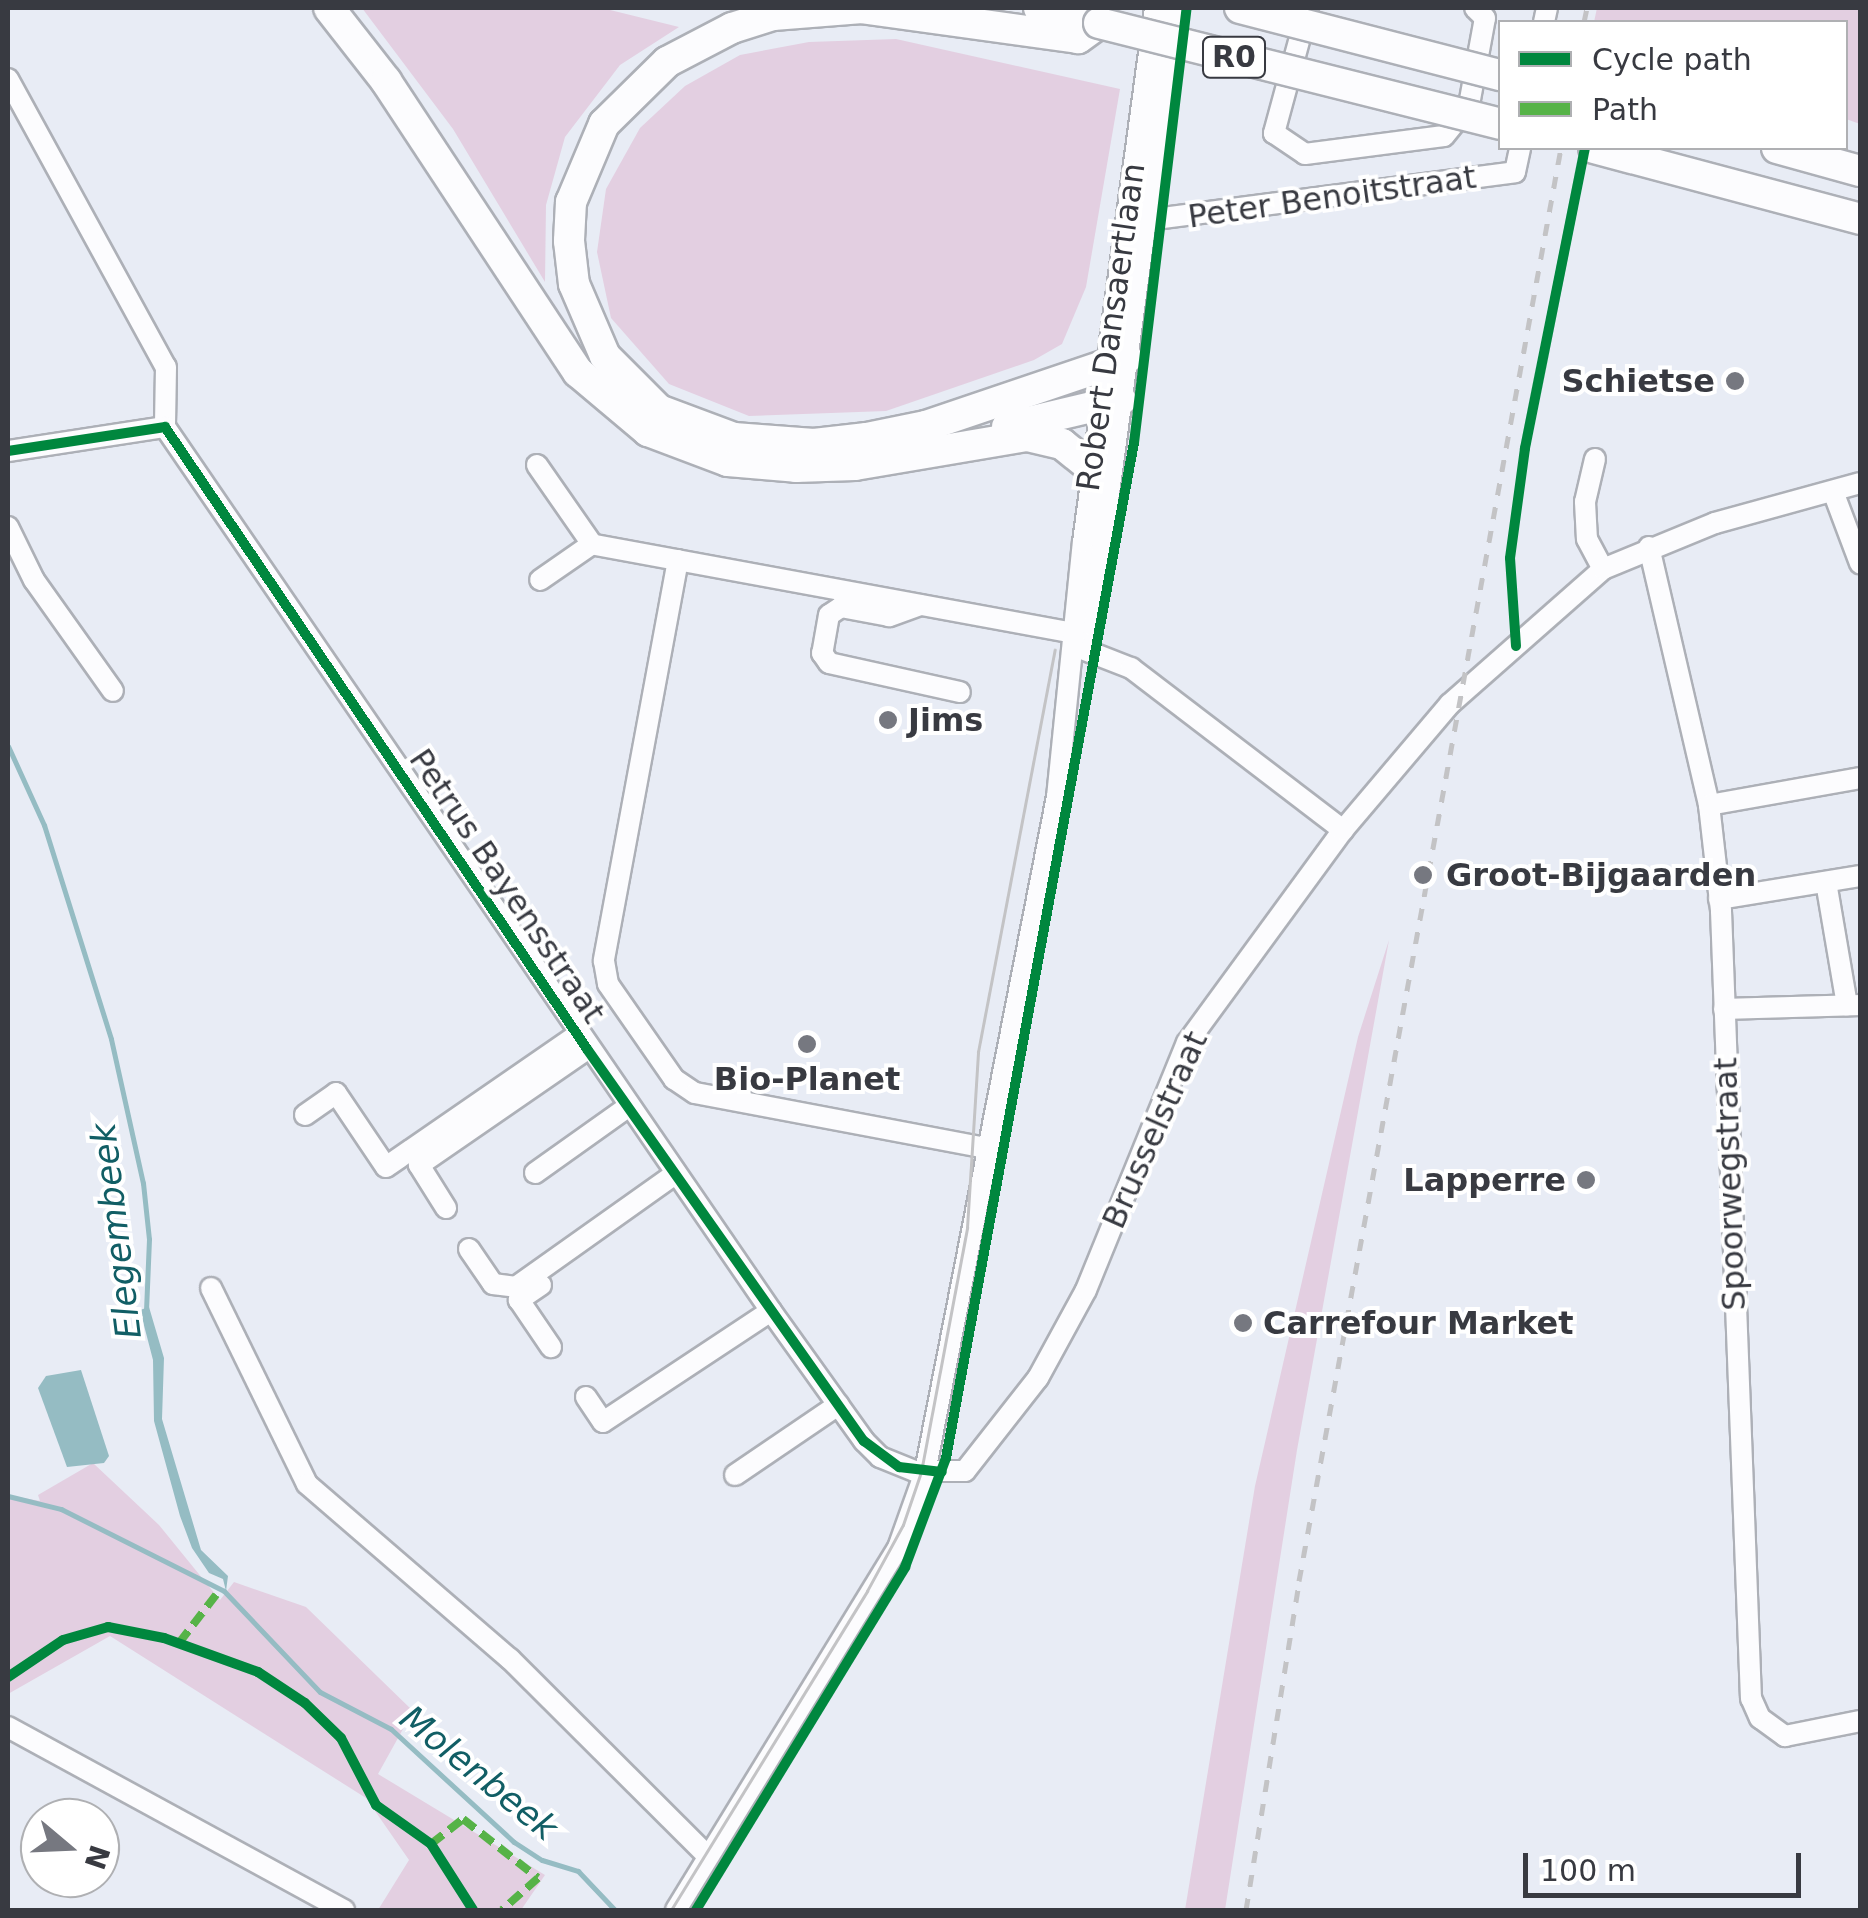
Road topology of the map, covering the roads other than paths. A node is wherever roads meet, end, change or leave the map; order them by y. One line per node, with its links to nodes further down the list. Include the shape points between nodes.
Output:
1 (329, 8): 22 (highway, via 386,81 578,372 648,431 728,461 796,467 855,465)
2 (858, 8): 9 (highway, via 1078,38); 19 (highway, via 773,16 701,42 636,88 604,124 575,189 568,242 574,284 605,356 659,410 695,427 767,443 814,444 926,426)
3 (1039, 8): 9 (highway, R0)
4 (1155, 8): 18 (street, Robert Dansaertlaan)
5 (1175, 8): 18 (street, Robert Dansaertlaan)
6 (1240, 8): 10 (highway, R0, bridge)
7 (1308, 8): 8 (street, via 1274,134 1305,154 1444,136 1469,105 1485,18)
8 (1475, 8)
9 (1099, 23): 12 (highway, R0, bridge)
10 (1498, 74)
11 (8, 80): 21 (street, via 166,367)
12 (1498, 123)
13 (1520, 150): 18 (street, Peter Benoitstraat, via 1515,172)
14 (1601, 150): 17 (highway)
15 (1785, 150): 16 (highway)
16 (1860, 171)
17 (1860, 219)
18 (1135, 223): 19 (street, Robert Dansaertlaan)
19 (1117, 359): 20 (street, Robert Dansaertlaan)
20 (1111, 402): 22 (highway); 26 (street, Robert Dansaertlaan); 37 (street, Robert Dansaertlaan)
21 (166, 427): 23 (street); 48 (street, Petrus Bayensstraat)
22 (977, 441): 26 (highway, via 1045,440 1062,444)
23 (8, 451)
24 (1595, 459): 34 (street, via 1587,539)
25 (537, 465): 30 (street)
26 (1092, 468): 37 (street, Robert Dansaertlaan)
27 (1860, 484): 28 (street, Brusselstraat)
28 (1834, 494): 31 (street, Brusselstraat); 33 (street)
29 (8, 527): 38 (street, via 34,580)
30 (591, 544): 32 (street); 35 (street)
31 (1649, 547): 34 (street, Brusselstraat); 41 (street, Spoorwegstraat)
32 (678, 560): 36 (street); 51 (street, via 604,961 608,984 674,1079 695,1093)
33 (1860, 564)
34 (1603, 568): 42 (street, Brusselstraat, via 1450,704)
35 (540, 580)
36 (922, 604): 37 (street); 39 (street, via 889,616 841,607 828,615 822,653 830,663)
37 (1080, 638): 42 (street, via 1132,668); 51 (street, Robert Dansaertlaan, via 1057,797)
38 (113, 691)
39 (960, 692)
40 (1860, 778): 41 (street)
41 (1709, 804): 45 (street, Spoorwegstraat)
42 (1342, 830): 61 (street, Brusselstraat, via 1187,1043 1086,1290 1038,1378 965,1471)
43 (1860, 876): 44 (street)
44 (1826, 882): 45 (street); 46 (street)
45 (1719, 899): 47 (street, Spoorwegstraat)
46 (1854, 1005): 47 (street)
47 (1724, 1009): 63 (street, Spoorwegstraat, via 1751,1698 1760,1718 1785,1736)
48 (582, 1042): 49 (street, Petrus Bayensstraat); 50 (street, via 386,1166 336,1093); 54 (street, via 419,1165)
49 (628, 1107): 52 (street); 53 (street, Petrus Bayensstraat)
50 (305, 1115)
51 (987, 1148): 61 (street, Robert Dansaertlaan)
52 (535, 1174)
53 (678, 1180): 55 (street, via 516,1287 493,1284); 57 (street, Petrus Bayensstraat); 58 (street, via 519,1300)
54 (446, 1208)
55 (468, 1248)
56 (211, 1288): 65 (street, via 307,1484 510,1660)
57 (771, 1312): 59 (street, via 603,1422); 60 (street, Petrus Bayensstraat)
58 (551, 1347)
59 (586, 1397)
60 (838, 1405): 61 (street, Petrus Bayensstraat, via 880,1457); 62 (street)
61 (926, 1472): 65 (street, via 898,1548)
62 (735, 1475)
63 (1860, 1721)
64 (8, 1728): 66 (street)
65 (708, 1856): 67 (street)
66 (344, 1910)
67 (676, 1910)

